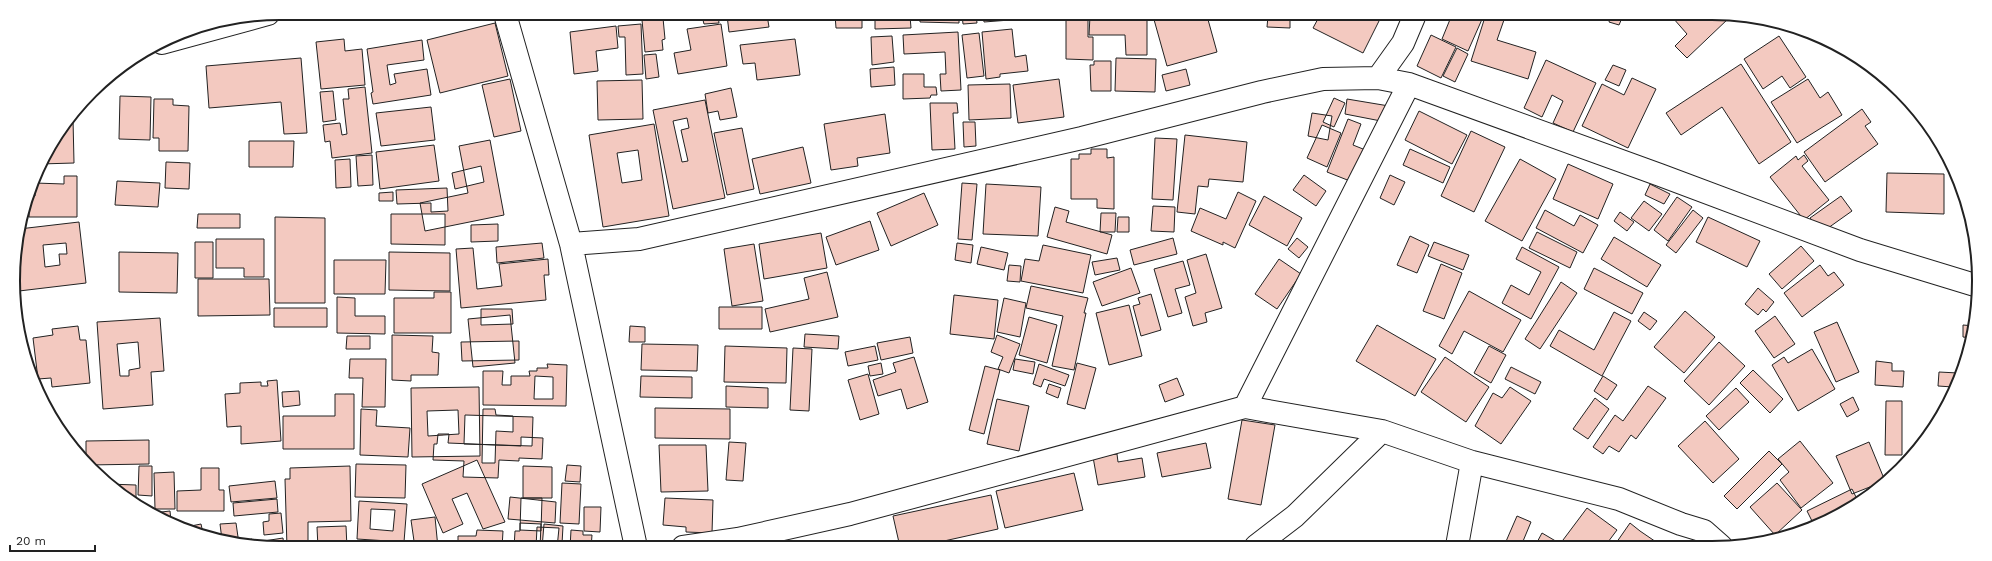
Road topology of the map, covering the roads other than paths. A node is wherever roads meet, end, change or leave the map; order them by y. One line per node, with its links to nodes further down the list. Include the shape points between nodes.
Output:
1 (507, 20): 7 (street)
2 (1413, 20): 5 (street, via 1403,44)
3 (225, 26): 4 (street)
4 (196, 34)
5 (1378, 78): 6 (street); 7 (street, via 1323,79 1082,138 639,239)
6 (1409, 84): 8 (street, via 1860,250); 9 (street)
7 (571, 244): 12 (street)
8 (1972, 284)
9 (1245, 407): 10 (street); 13 (street, via 850,514)
10 (1382, 431): 11 (street); 14 (street, via 1295,516)
11 (1472, 462): 15 (street); 16 (street, via 1618,499 1704,531)
12 (635, 541)
13 (724, 541)
14 (1262, 541)
15 (1457, 541)
16 (1715, 541)

